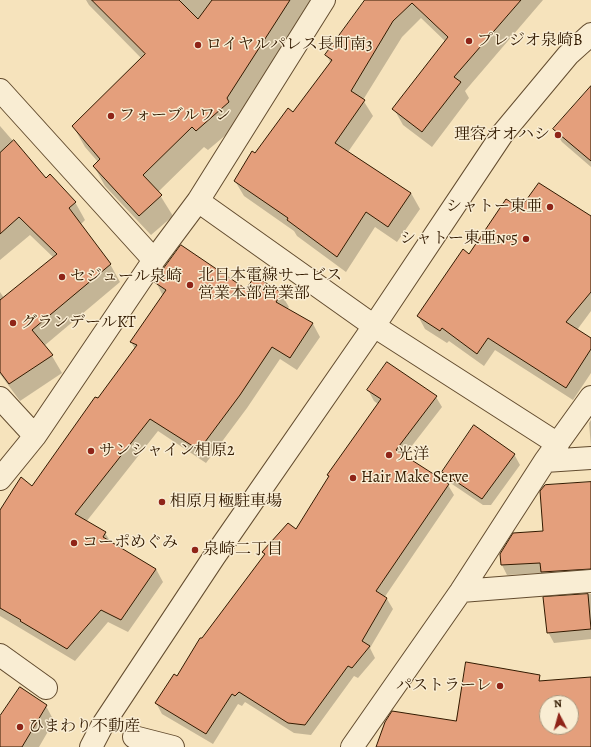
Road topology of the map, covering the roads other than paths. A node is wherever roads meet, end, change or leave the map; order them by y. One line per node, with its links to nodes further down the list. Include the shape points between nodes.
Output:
1 (324, 0): 4 (street)
2 (591, 34): 6 (street, via 568,55 503,133)
3 (0, 90): 5 (street)
4 (198, 201): 5 (street); 6 (street)
5 (154, 260): 9 (street)
6 (374, 326): 10 (street); 19 (street, via 214,557 102,726)
7 (591, 397): 10 (street)
8 (0, 398): 9 (street)
9 (35, 436): 13 (street)
10 (558, 444): 12 (street)
11 (591, 458): 12 (street)
12 (545, 461): 15 (street)
13 (0, 479)
14 (591, 581): 15 (street)
15 (460, 591): 21 (street)
16 (0, 655): 17 (street)
17 (46, 688)
18 (134, 737): 20 (street)
19 (91, 747)
20 (173, 747)
21 (352, 747)

